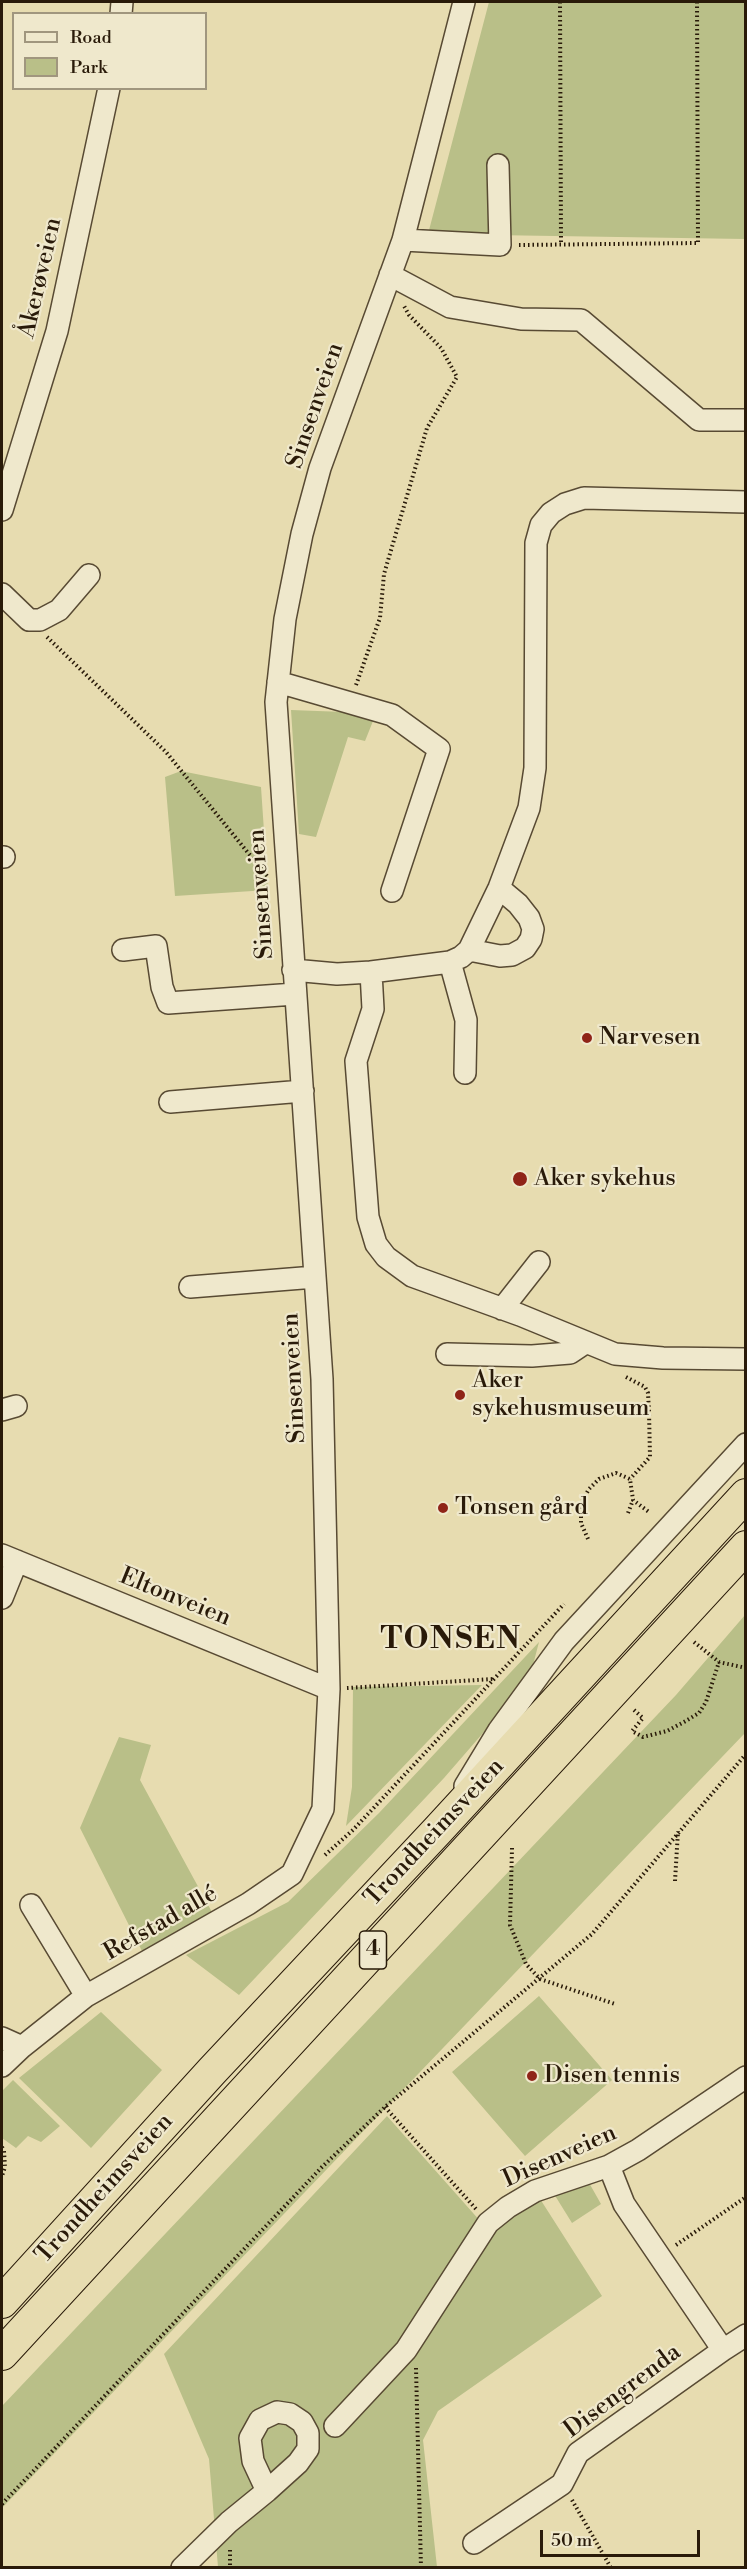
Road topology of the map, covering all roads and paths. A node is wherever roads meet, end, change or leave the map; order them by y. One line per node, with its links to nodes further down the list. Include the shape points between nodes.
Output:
1 (464, 2): 6 (street, Sinsenveien)
2 (560, 2): 7 (path)
3 (697, 2): 7 (path, via 698,243)
4 (109, 90): 12 (street, Åkerøveien, via 57,331)
5 (498, 165): 8 (street)
6 (403, 240): 8 (street); 9 (street, Sinsenveien)
7 (561, 244): 8 (path)
8 (500, 245)
9 (390, 275): 10 (street, via 450,307 521,319 581,320 699,420); 16 (street, Sinsenveien, via 317,479 285,619); 17 (path, via 409,315 441,348 457,377 427,428 384,574 380,618)
10 (746, 420)
11 (746, 502): 19 (street, via 584,498 565,504 541,525 536,543 536,768 529,808)
12 (2, 510)
13 (89, 575): 15 (street, via 59,610 48,617)
14 (2, 594): 15 (street)
15 (29, 620): 18 (path, via 166,752)
16 (278, 682): 17 (street); 24 (street, Sinsenveien)
17 (349, 702): 20 (street, via 392,715 440,749)
18 (273, 883)
19 (499, 888): 22 (street); 22 (street, via 529,918 531,939 525,948 512,955)
20 (392, 891)
21 (123, 950): 26 (street, via 156,946 168,1003)
22 (469, 950): 23 (street)
23 (450, 962): 25 (street); 27 (street, via 466,1020)
24 (293, 970): 25 (street); 26 (street, Sinsenveien)
25 (371, 972): 33 (street, via 373,1009 356,1061 368,1217 376,1244 386,1257 412,1276)
26 (295, 994): 28 (street, Sinsenveien)
27 (465, 1073)
28 (303, 1091): 29 (street); 31 (street, Sinsenveien)
29 (170, 1102)
30 (539, 1262): 33 (street)
31 (315, 1277): 32 (street); 53 (street, Sinsenveien, via 322,1379)
32 (190, 1287)
33 (502, 1309): 34 (street)
34 (585, 1343): 35 (street, via 570,1353); 36 (street, via 615,1354)
35 (447, 1354)
36 (746, 1359)
37 (621, 1375): 39 (path, via 645,1387 648,1393 650,1457)
38 (746, 1444): 57 (street, via 692,1486 564,1641 499,1730)
39 (630, 1479): 41 (path); 44 (path, via 616,1473 599,1479 590,1489 581,1503 581,1523)
40 (746, 1495): 57 (highway, Trondheimsveien / 4)
41 (633, 1500): 42 (path); 43 (path)
42 (649, 1512)
43 (628, 1513)
44 (588, 1539)
45 (746, 1547): 80 (highway, Trondheimsveien / 4)
46 (9, 1558): 47 (street); 53 (street, Eltonveien)
47 (2, 1598)
48 (564, 1604): 52 (path)
49 (694, 1642): 50 (path)
50 (719, 1662): 51 (path); 54 (path, via 706,1702 699,1713 684,1722 644,1737 632,1731 643,1718)
51 (745, 1666)
52 (493, 1679): 53 (path); 59 (path, via 353,1830 321,1859)
53 (330, 1689): 59 (street, Sinsenveien, via 323,1809)
54 (634, 1710)
55 (746, 1754): 56 (path)
56 (678, 1830): 60 (path); 62 (path, via 592,1934)
57 (437, 1831): 76 (highway, Trondheimsveien / 4, via 212,2070)
58 (512, 1848): 62 (path, via 510,1925 526,1964)
59 (292, 1874): 63 (street, Refstad allé, via 248,1904)
60 (675, 1881)
61 (31, 1905): 63 (street)
62 (540, 1979): 64 (path); 69 (path)
63 (86, 1996): 66 (street, Refstad allé)
64 (615, 2004)
65 (2, 2038): 66 (street)
66 (22, 2046): 67 (street, Refstad allé)
67 (2, 2066)
68 (746, 2077): 71 (street, Disenveien)
69 (385, 2107): 74 (path); 84 (path, via 305,2184)
70 (2, 2147): 72 (path)
71 (609, 2166): 74 (street, Disenveien, via 535,2191); 75 (street, via 624,2204)
72 (2, 2176)
73 (746, 2197): 75 (path)
74 (488, 2223): 77 (street, Disenveien)
75 (661, 2256): 79 (street)
76 (2, 2302)
77 (415, 2334): 81 (street, Disenveien, via 406,2350); 87 (path)
78 (746, 2335): 79 (street, Disengrenda)
79 (723, 2350): 82 (street, Disengrenda, via 578,2453)
80 (2, 2354)
81 (335, 2426)
82 (562, 2484): 85 (street, Disengrenda); 88 (path)
83 (267, 2491): 86 (street)
84 (2, 2504)
85 (474, 2543)
86 (182, 2568)
87 (421, 2568)
88 (611, 2568)

